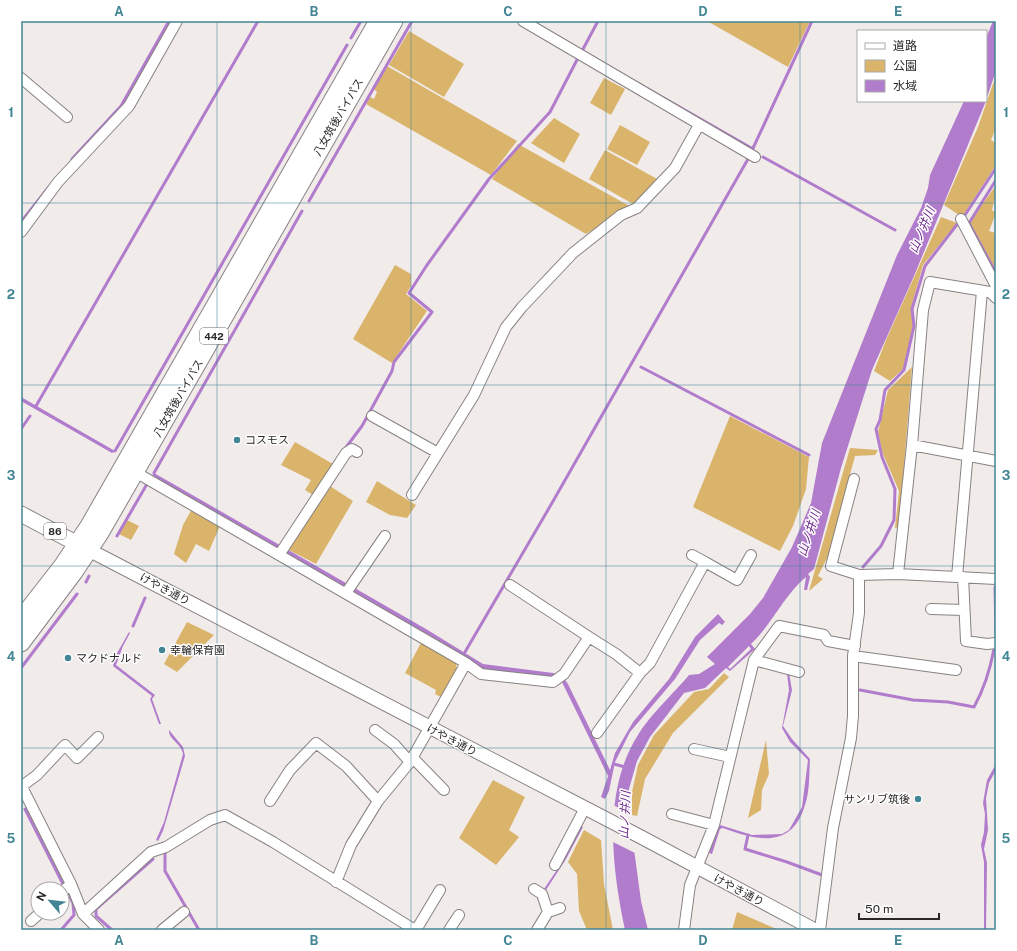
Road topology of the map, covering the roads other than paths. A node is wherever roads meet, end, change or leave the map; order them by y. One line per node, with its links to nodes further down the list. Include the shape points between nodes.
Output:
1 (177, 21): 10 (street, via 129,106 58,182)
2 (378, 21): 20 (highway, 八女筑後バイパス / 442)
3 (394, 21): 20 (highway, 八女筑後バイパス / 442)
4 (523, 21): 7 (street)
5 (21, 78): 6 (street)
6 (67, 117)
7 (699, 125): 8 (street); 17 (street, via 675,168 637,208 621,216 573,253 522,306 506,327 474,395)
8 (755, 156)
9 (961, 219): 11 (street)
10 (21, 232)
11 (996, 286)
12 (982, 291): 13 (street, via 990,292); 15 (street, via 930,282 923,310); 18 (street)
13 (996, 298)
14 (372, 416): 17 (street)
15 (912, 445): 18 (street); 30 (street)
16 (357, 452): 26 (street, via 352,449 346,453)
17 (438, 453): 22 (street)
18 (968, 456): 19 (street); 32 (street)
19 (996, 461)
20 (130, 468): 25 (highway, 八女筑後バイパス / 442); 26 (street)
21 (854, 479): 31 (street, via 831,566)
22 (412, 495)
23 (21, 514): 25 (main road, 86)
24 (385, 536): 35 (street)
25 (84, 547): 38 (highway, 八女筑後バイパス / 442); 40 (highway, 八女筑後バイパス / 442); 48 (street, けやき通り)
26 (281, 552): 35 (street)
27 (751, 554): 29 (street, via 737,580)
28 (692, 555): 29 (street)
29 (705, 562): 47 (street, via 650,663)
30 (898, 574): 31 (street); 32 (street)
31 (859, 575): 42 (street, via 859,613)
32 (960, 577): 33 (street); 37 (street)
33 (996, 579)
34 (510, 585): 39 (street)
35 (348, 590): 44 (street)
36 (931, 609): 37 (street)
37 (964, 610): 41 (street, via 966,641)
38 (21, 619)
39 (588, 637): 44 (street, via 562,677 553,682 481,674); 47 (street)
40 (21, 643)
41 (996, 643)
42 (854, 651): 43 (street, via 828,641 824,636 779,626); 45 (street); 80 (street, via 851,738 833,828)
43 (754, 660): 46 (street); 53 (street)
44 (466, 663): 48 (street)
45 (956, 670)
46 (799, 672)
47 (640, 673): 50 (street)
48 (430, 728): 54 (street); 59 (street, けやき通り)
49 (375, 730): 54 (street)
50 (597, 733)
51 (98, 737): 55 (street, via 77,758 65,745 37,775)
52 (694, 750): 53 (street)
53 (730, 757): 61 (street)
54 (411, 760): 56 (street); 58 (street)
55 (21, 786): 65 (street)
56 (444, 790)
57 (270, 801): 58 (street, via 290,770 316,742 346,766)
58 (378, 801): 64 (street, via 351,845)
59 (585, 808): 62 (street); 63 (street, けやき通り)
60 (672, 814): 61 (street)
61 (714, 825): 63 (street)
62 (554, 865)
63 (696, 867): 78 (street, via 690,885); 79 (street, けやき通り)
64 (336, 882): 71 (street, via 225,815 210,820 166,847 151,852); 75 (street)
65 (71, 884): 71 (street)
66 (440, 890): 75 (street)
67 (534, 890): 70 (street, via 542,894)
68 (560, 908): 70 (street)
69 (184, 912): 74 (street)
70 (548, 912): 77 (street)
71 (82, 914): 73 (street)
72 (459, 915): 76 (street)
73 (100, 930)
74 (162, 930)
75 (416, 930)
76 (449, 930)
77 (537, 930)
78 (684, 930)
79 (815, 930)
80 (820, 930)

